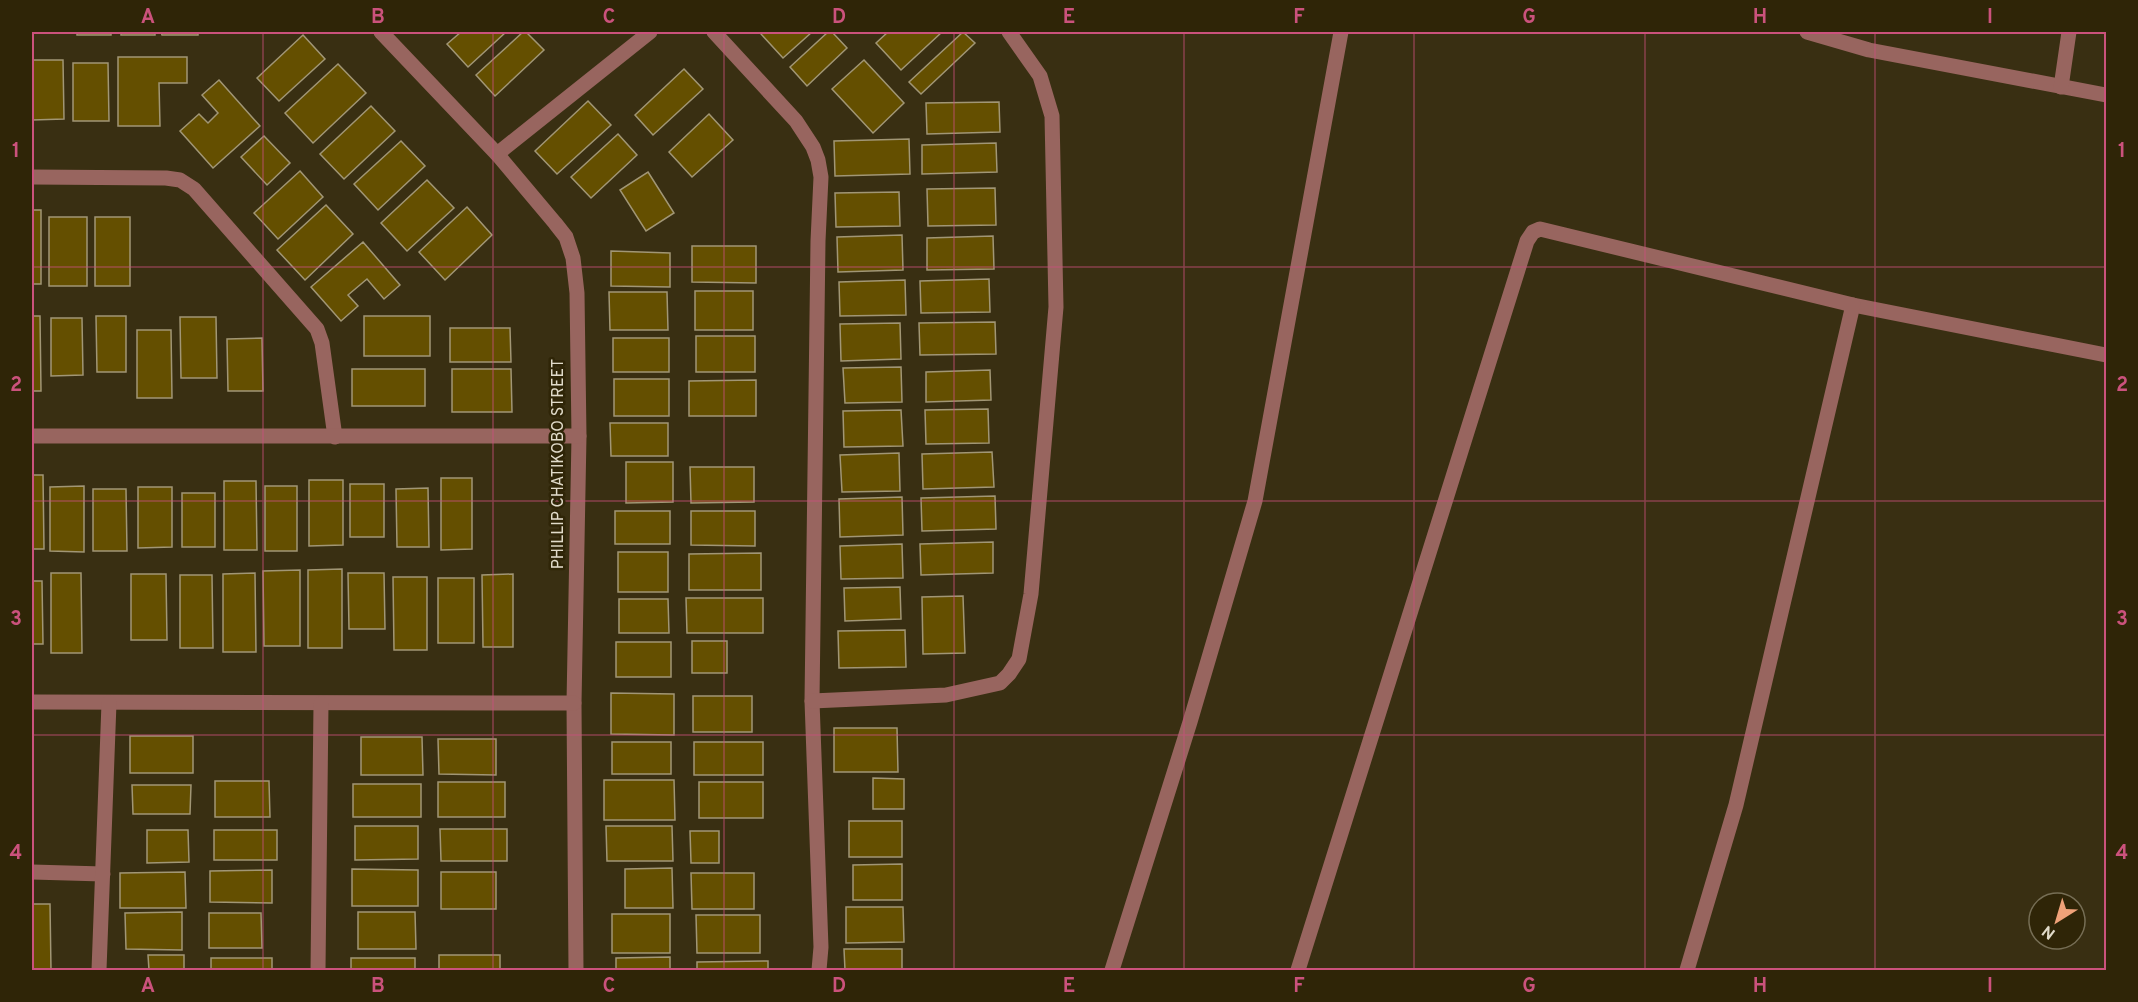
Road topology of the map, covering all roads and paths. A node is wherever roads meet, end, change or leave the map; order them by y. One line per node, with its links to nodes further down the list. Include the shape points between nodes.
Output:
1 (381, 32): 10 (street, PHILLIP CHATIKOBO STREET)
2 (650, 32): 10 (street)
3 (714, 32): 17 (street, via 796,121 813,147 821,177)
4 (1010, 32): 17 (street, via 1040,76 1052,116 1056,295 1031,594 1019,659 1000,683 946,695)
5 (1341, 32): 28 (street, via 1255,501)
6 (1807, 32): 8 (street, via 1869,50)
7 (2069, 32): 8 (street)
8 (2061, 87): 9 (street)
9 (2106, 95)
10 (497, 154): 15 (street, PHILLIP CHATIKOBO STREET, via 566,237 573,258)
11 (32, 177): 16 (street, via 166,178 180,180 194,189 317,329)
12 (1852, 305): 13 (street); 29 (street, via 1539,229 1533,232); 30 (street, via 1736,805)
13 (2106, 355)
14 (32, 436): 16 (street)
15 (579, 436): 16 (street); 20 (street, PHILLIP CHATIKOBO STREET)
16 (335, 437)
17 (812, 701): 27 (street)
18 (32, 702): 19 (street)
19 (109, 703): 21 (street); 23 (street)
20 (574, 703): 21 (street); 26 (street, PHILLIP CHATIKOBO STREET)
21 (321, 704): 25 (street)
22 (32, 872): 23 (street)
23 (104, 874): 24 (street)
24 (99, 970)
25 (318, 970)
26 (576, 970)
27 (819, 970)
28 (1112, 970)
29 (1298, 970)
30 (1687, 970)

